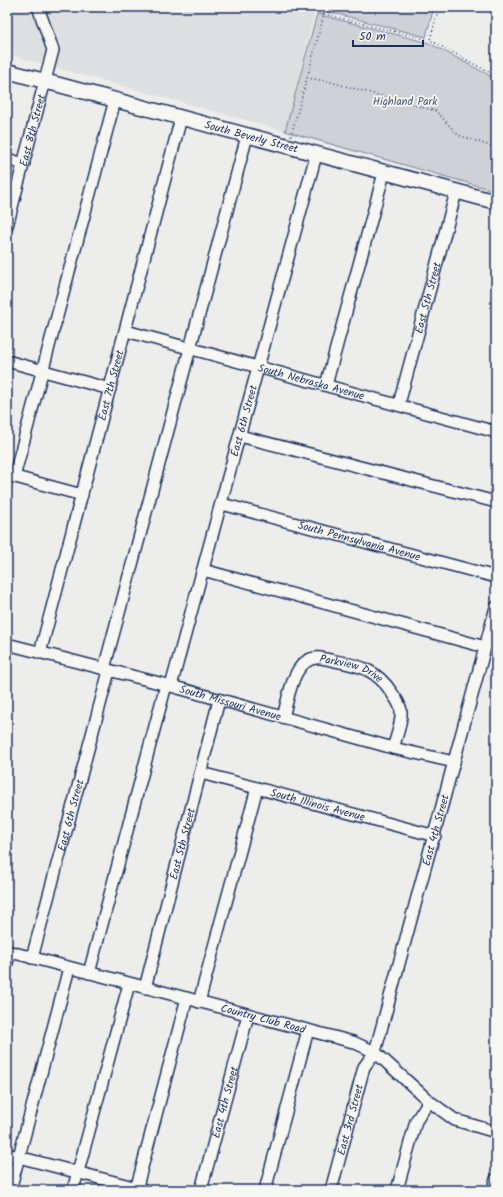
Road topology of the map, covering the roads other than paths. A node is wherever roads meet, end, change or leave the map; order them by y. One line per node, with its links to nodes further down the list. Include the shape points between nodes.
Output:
1 (38, 7): 3 (street, East 8th Street, via 53,50)
2 (7, 71): 3 (main road, South Beverly Street)
3 (46, 82): 4 (main road, South Beverly Street); 9 (street, East 8th Street)
4 (115, 100): 5 (main road, South Beverly Street); 18 (street)
5 (181, 118): 6 (main road, South Beverly Street); 14 (street, East 7th Street)
6 (246, 136): 7 (main road, South Beverly Street); 15 (street, East 6th Street)
7 (316, 154): 10 (main road, South Beverly Street); 17 (street, East 6th Street)
8 (7, 159): 9 (street)
9 (24, 164): 13 (street, East 8th Street)
10 (384, 173): 11 (main road, South Beverly Street); 19 (street)
11 (456, 192): 12 (main road, South Beverly Street); 21 (street, East 5th Street)
12 (496, 202)
13 (7, 226)
14 (126, 331): 15 (street, South Nebraska Avenue); 20 (street, East 7th Street)
15 (189, 349): 17 (street, South Nebraska Avenue); 34 (street, East 6th Street)
16 (7, 361): 18 (street)
17 (258, 368): 19 (street, South Nebraska Avenue); 23 (street, East 6th Street)
18 (43, 371): 20 (street); 24 (street)
19 (326, 385): 21 (street, South Nebraska Avenue)
20 (110, 389): 25 (street, East 7th Street)
21 (399, 404): 22 (street, South Nebraska Avenue)
22 (496, 432)
23 (240, 436): 26 (street); 27 (street, East 6th Street)
24 (10, 476): 25 (street)
25 (82, 495): 33 (street, East 7th Street)
26 (496, 502)
27 (222, 504): 28 (street, East 6th Street); 29 (street, South Pennsylvania Avenue)
28 (203, 570): 32 (street); 35 (street, East 6th Street)
29 (496, 577)
30 (495, 615): 32 (street, East 4th Street)
31 (7, 644): 33 (street, South Missouri Avenue)
32 (485, 647): 39 (street, East 4th Street)
33 (40, 653): 34 (street, South Missouri Avenue)
34 (106, 670): 35 (street, South Missouri Avenue); 44 (street, East 6th Street)
35 (168, 685): 36 (street, South Missouri Avenue); 47 (street, East 6th Street)
36 (219, 700): 37 (street, South Missouri Avenue); 40 (street, East 5th Street)
37 (284, 717): 38 (street, South Missouri Avenue); 38 (street, Parkview Drive, via 295,677 303,663 315,657 368,668 382,679 398,701 401,719)
38 (393, 748): 39 (street, South Missouri Avenue)
39 (454, 762): 42 (street, East 4th Street)
40 (202, 773): 41 (street, South Illinois Avenue); 49 (street, East 5th Street)
41 (257, 788): 42 (street, South Illinois Avenue); 51 (street)
42 (435, 836): 54 (street, East 4th Street)
43 (9, 951): 44 (street, Country Club Road); 45 (street)
44 (32, 958): 46 (street, Country Club Road)
45 (7, 963)
46 (69, 968): 47 (street, Country Club Road); 58 (street)
47 (89, 973): 48 (street, Country Club Road)
48 (129, 984): 49 (street, Country Club Road); 59 (street)
49 (145, 988): 50 (street, Country Club Road)
50 (187, 998): 51 (street, Country Club Road); 61 (street)
51 (199, 1002): 52 (street, Country Club Road)
52 (248, 1015): 53 (street, Country Club Road); 64 (street, East 4th Street)
53 (308, 1030): 54 (street, Country Club Road, via 353,1042); 65 (street)
54 (375, 1052): 55 (street, Country Club Road); 66 (street, East 3rd Street, via 364,1067)
55 (429, 1101): 56 (street, Country Club Road, via 455,1120); 67 (street, via 416,1121)
56 (496, 1132)
57 (7, 1154): 58 (street)
58 (19, 1157): 59 (street); 62 (street)
59 (78, 1173): 61 (street); 63 (street)
60 (496, 1179): 68 (street)
61 (139, 1189)
62 (10, 1190)
63 (73, 1190)
64 (201, 1190)
65 (265, 1190)
66 (330, 1190)
67 (397, 1190)
68 (493, 1190)

